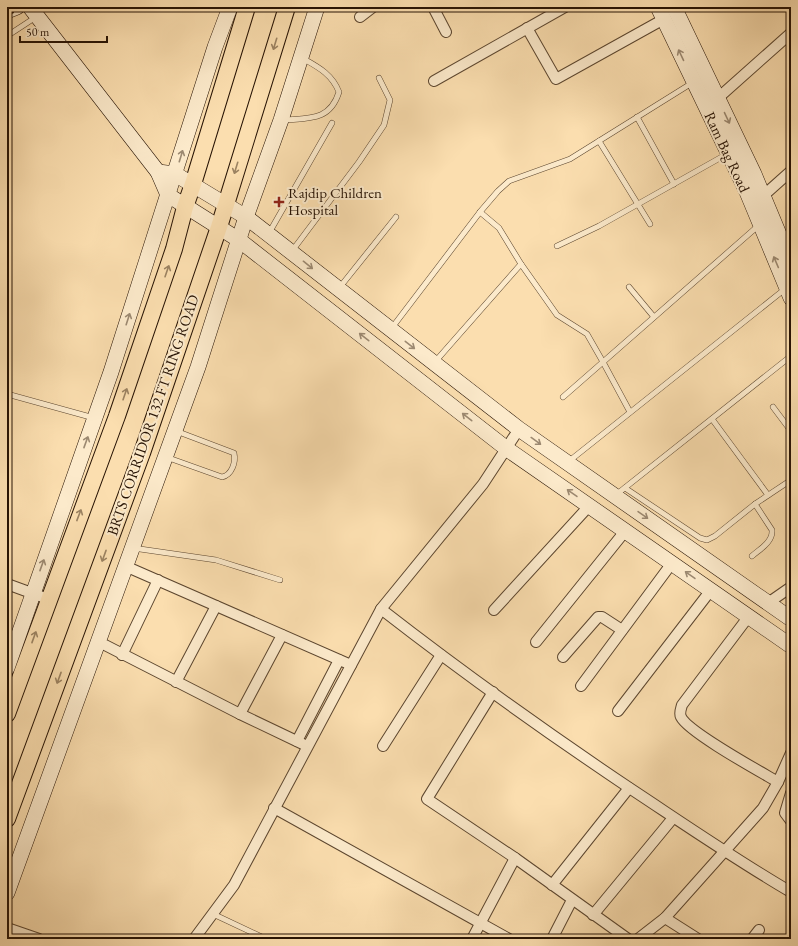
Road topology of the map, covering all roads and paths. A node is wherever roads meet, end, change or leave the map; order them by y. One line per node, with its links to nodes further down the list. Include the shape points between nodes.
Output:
1 (17, 7): 10 (street)
2 (230, 7): 30 (street, one-way to 2)
3 (247, 7): 31 (main road)
4 (287, 7): 36 (main road, BRTS CORRIDOR 132 FT RING ROAD, one-way to 36)
5 (317, 7): 18 (street)
6 (373, 7): 13 (street)
7 (433, 7): 15 (street)
8 (565, 7): 14 (street)
9 (674, 7): 22 (street, Ram Bag Road)
10 (7, 11)
11 (33, 12): 17 (lane); 29 (street)
12 (661, 13): 14 (street, via 556,79); 21 (street, Ram Bag Road, one-way to 12)
13 (360, 17)
14 (527, 28): 20 (street)
15 (446, 32)
16 (791, 33): 22 (street)
17 (7, 36)
18 (301, 57): 24 (street); 24 (lane, via 332,79 338,92 337,98 325,113 317,117)
19 (379, 78): 47 (lane, via 390,100 384,125 360,162)
20 (434, 81)
21 (694, 82): 23 (lane); 27 (street, Ram Bag Road)
22 (718, 98): 34 (street, Ram Bag Road, one-way to 34)
23 (638, 117): 26 (lane); 32 (lane)
24 (281, 120): 39 (street)
25 (332, 123): 44 (lane)
26 (599, 141): 35 (lane); 38 (lane, via 570,159 509,181)
27 (728, 153): 32 (lane); 42 (street, Ram Bag Road)
28 (791, 171): 34 (street)
29 (158, 172): 30 (street); 33 (street)
30 (175, 174): 31 (street); 33 (street)
31 (193, 184): 36 (street); 37 (main road)
32 (674, 184): 35 (lane)
33 (168, 195): 37 (street); 62 (street, one-way to 33)
34 (763, 196): 48 (street, Ram Bag Road)
35 (638, 204): 41 (lane); 46 (lane)
36 (225, 205): 39 (street); 43 (main road, BRTS CORRIDOR 132 FT RING ROAD)
37 (185, 207): 43 (street); 86 (main road, one-way to 37, via 117,416 174,249)
38 (480, 212): 49 (lane, via 499,228); 54 (lane)
39 (246, 217): 44 (street); 45 (street)
40 (396, 218): 51 (lane)
41 (650, 224)
42 (760, 224): 52 (street, Ram Bag Road, one-way to 42); 53 (lane)
43 (219, 227): 45 (street); 119 (main road, BRTS CORRIDOR 132 FT RING ROAD, one-way to 119, via 142,453)
44 (268, 234): 47 (street)
45 (239, 240): 65 (street); 67 (street, one-way to 45)
46 (557, 246)
47 (291, 252): 51 (street, one-way to 51)
48 (791, 263)
49 (521, 264): 56 (lane, via 557,315 587,334); 57 (lane)
50 (630, 287): 53 (lane)
51 (338, 289): 54 (street)
52 (789, 293): 61 (lane)
53 (654, 317): 56 (lane)
54 (390, 329): 57 (street, one-way to 57)
55 (791, 356): 63 (lane)
56 (603, 362): 59 (lane); 61 (lane)
57 (434, 363): 64 (street)
58 (7, 394): 62 (lane)
59 (563, 397)
60 (773, 407): 66 (lane)
61 (630, 412): 69 (lane)
62 (95, 418): 85 (street, one-way to 62)
63 (712, 419): 71 (lane); 72 (lane)
64 (519, 428): 67 (street); 69 (street, one-way to 69)
65 (175, 431): 68 (street); 68 (lane, via 234,453 230,473 222,477)
66 (791, 432)
67 (507, 449): 74 (street, one-way to 67); 89 (street, via 483,484)
68 (166, 457): 76 (street)
69 (567, 463): 71 (street)
70 (791, 480): 72 (lane)
71 (620, 492): 73 (lane, via 707,540); 87 (street, one-way to 87)
72 (768, 495): 73 (lane)
73 (755, 504): 77 (lane, via 772,534 770,540)
74 (590, 505): 75 (street); 90 (street)
75 (626, 530): 78 (street); 95 (street)
76 (132, 548): 79 (street); 81 (lane, via 216,560)
77 (752, 556)
78 (672, 563): 84 (street, one-way to 78); 93 (street)
79 (125, 566): 80 (street); 125 (street)
80 (158, 580): 88 (street); 98 (street)
81 (280, 580)
82 (7, 584): 85 (street)
83 (791, 587): 87 (street)
84 (711, 590): 91 (street); 107 (street)
85 (32, 593): 86 (street); 103 (street)
86 (48, 599): 108 (main road, one-way to 86)
87 (768, 603): 92 (street)
88 (216, 606): 94 (street); 104 (street)
89 (381, 609): 99 (street); 102 (street)
90 (494, 610)
91 (749, 616): 97 (street); 114 (street, via 680,712 681,717 693,730)
92 (791, 619)
93 (622, 630): 100 (street, via 598,617); 105 (street)
94 (282, 635): 101 (street); 109 (street)
95 (536, 642)
96 (105, 645): 98 (street)
97 (791, 646)
98 (122, 655): 104 (street)
99 (441, 655): 106 (street); 112 (street)
100 (563, 657)
101 (339, 660): 102 (street); 110 (street)
102 (351, 665): 111 (street)
103 (7, 668)
104 (176, 682): 109 (street)
105 (581, 686)
106 (493, 692): 115 (street); 122 (street, via 427,799)
107 (618, 711)
108 (7, 714)
109 (240, 714): 110 (street)
110 (297, 741): 111 (street)
111 (307, 746): 117 (street)
112 (383, 746)
113 (791, 756): 114 (street)
114 (778, 782): 121 (street, via 763,808)
115 (629, 788): 118 (street); 123 (street)
116 (791, 793): 120 (street, via 785,813)
117 (274, 808): 127 (street, via 234,885); 130 (street)
118 (673, 818): 121 (street); 128 (street)
119 (7, 819)
120 (791, 821)
121 (724, 851): 124 (street); 129 (street)
122 (515, 858): 123 (street); 130 (street)
123 (552, 885): 126 (street)
124 (791, 892)
125 (7, 893)
126 (572, 900): 128 (street); 138 (street)
127 (213, 914): 134 (street); 135 (lane)
128 (593, 915): 139 (street)
129 (665, 918): 140 (street); 141 (street)
130 (480, 922): 136 (street); 137 (street)
131 (7, 928): 133 (street)
132 (759, 930): 142 (street)
133 (39, 939)
134 (194, 939)
135 (266, 939)
136 (472, 939)
137 (509, 939)
138 (552, 939)
139 (628, 939)
140 (638, 939)
141 (698, 939)
142 (752, 939)

